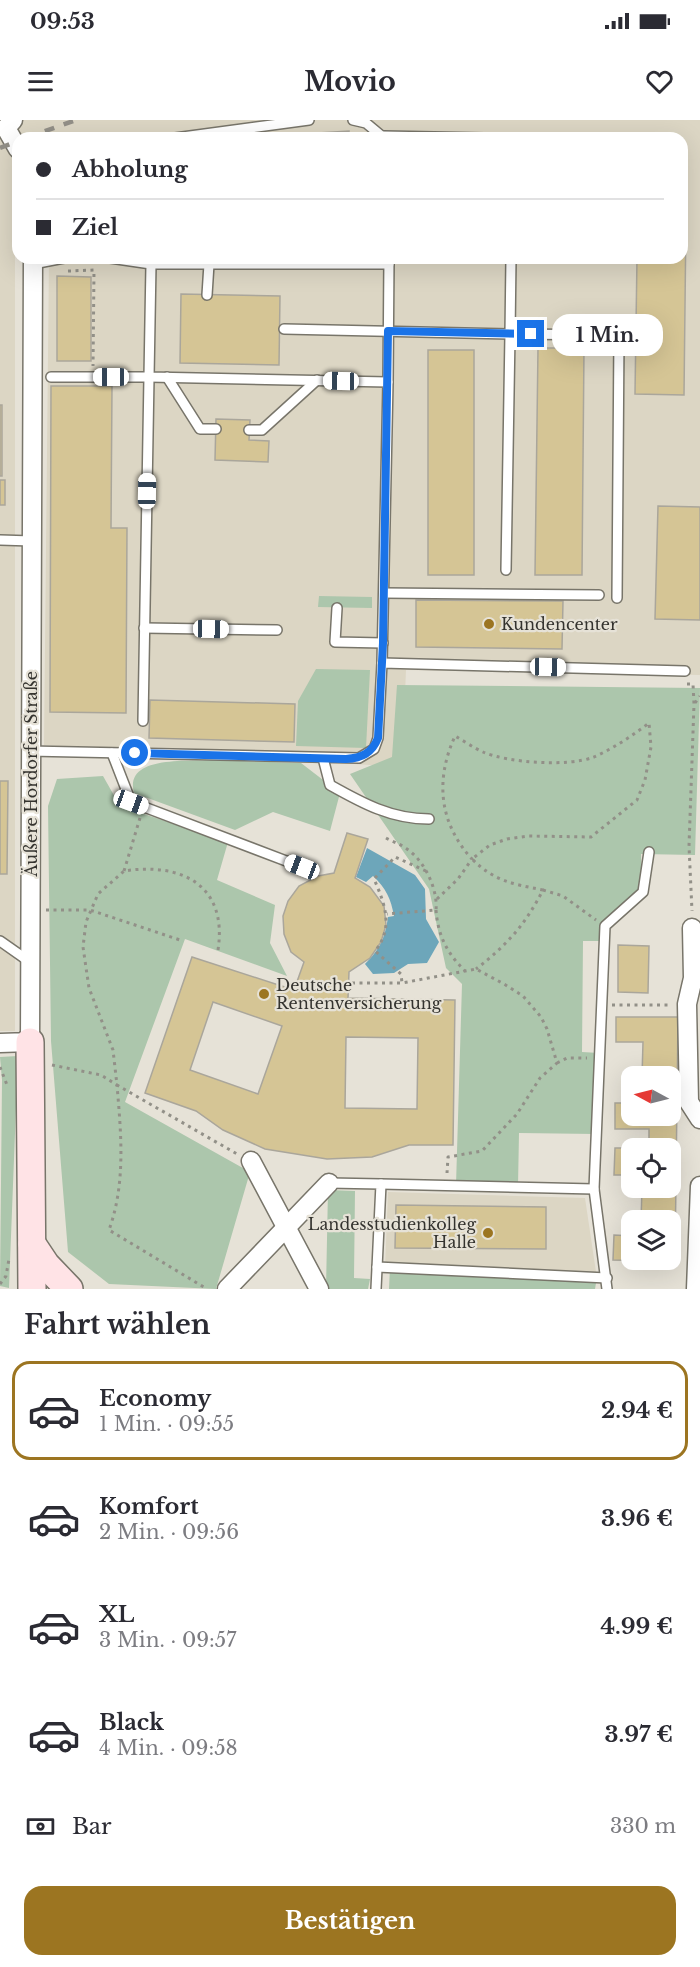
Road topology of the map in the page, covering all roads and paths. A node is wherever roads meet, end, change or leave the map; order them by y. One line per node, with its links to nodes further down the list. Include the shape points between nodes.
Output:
1 (309, 120): 3 (lane)
2 (353, 120): 4 (lane, via 366,123)
3 (220, 132)
4 (378, 132)
5 (151, 264): 16 (lane)
6 (209, 264): 10 (lane)
7 (389, 264): 12 (lane)
8 (511, 264): 13 (lane)
9 (33, 265): 15 (path, via 94,270); 27 (street, Äußere Hordorfer Straße)
10 (207, 295)
11 (284, 329): 12 (lane)
12 (388, 331): 13 (lane); 19 (lane)
13 (510, 334): 28 (lane); 33 (lane, via 619,334)
14 (51, 376): 15 (lane)
15 (92, 377): 16 (lane)
16 (149, 377): 17 (lane); 35 (lane)
17 (167, 377): 18 (lane); 20 (lane, via 200,429)
18 (318, 380): 19 (lane); 21 (lane, via 262,430)
19 (388, 382): 23 (lane)
20 (216, 429)
21 (249, 430)
22 (374, 495): 23 (lane)
23 (385, 495): 25 (lane)
24 (374, 538): 25 (lane)
25 (384, 538): 30 (lane)
26 (0, 540): 27 (lane)
27 (32, 541): 44 (street, Äußere Hordorfer Straße)
28 (507, 570)
29 (373, 579): 30 (lane)
30 (384, 579): 31 (lane)
31 (384, 593): 32 (lane); 37 (lane)
32 (599, 595)
33 (617, 598)
34 (337, 608): 37 (lane, via 335,642)
35 (144, 628): 36 (lane); 43 (lane)
36 (277, 630)
37 (383, 643): 38 (lane)
38 (382, 663): 39 (lane); 46 (lane, via 374,749 359,758)
39 (685, 670)
40 (693, 684): 42 (path)
41 (700, 696): 42 (path)
42 (694, 704): 62 (path, via 689,846)
43 (143, 721)
44 (29, 751): 45 (lane); 66 (street, Äußere Hordorfer Straße)
45 (112, 753): 46 (lane); 52 (lane, via 131,802)
46 (323, 758): 47 (lane, via 330,785 359,802 406,819)
47 (429, 819)
48 (137, 827): 53 (path)
49 (386, 838): 54 (path, via 409,849)
50 (650, 852): 61 (lane, via 643,892)
51 (472, 859): 51 (path, via 451,831 442,802 446,756 455,736 484,752 518,760 558,762 591,758 625,741 649,723 651,747 637,800 591,837 507,838); 55 (path, via 486,873); 56 (path)
52 (302, 867)
53 (124, 871): 58 (path, via 98,894); 65 (path, via 167,869 197,883 215,906 221,927)
54 (426, 871): 56 (path); 60 (path, via 395,856 374,879)
55 (543, 890): 61 (path, via 563,896); 67 (path, via 528,919 506,945)
56 (437, 899): 59 (path)
57 (41, 910): 58 (path)
58 (90, 910): 63 (path); 77 (path, via 83,941 86,979 113,1050)
59 (436, 910): 60 (path); 68 (path, via 438,932 452,958)
60 (387, 914): 69 (path, via 385,932 376,952 401,974)
61 (605, 926): 72 (lane)
62 (692, 928): 71 (street, via 693,978)
63 (180, 940)
64 (0, 941): 66 (lane)
65 (218, 950)
66 (32, 963): 74 (street, Äußere Hordorfer Straße)
67 (476, 969): 68 (path); 76 (path, via 523,996 547,1029)
68 (466, 971): 69 (path)
69 (402, 982): 70 (path)
70 (352, 983)
71 (687, 1004): 72 (path); 78 (street, via 689,1102)
72 (602, 1006): 75 (lane)
73 (0, 1043): 74 (street)
74 (37, 1053): 77 (path); 86 (street, Äußere Hordorfer Straße)
75 (600, 1059): 76 (path, via 567,1058); 84 (lane)
76 (557, 1063): 82 (path, via 540,1078 517,1114 482,1151 448,1157)
77 (117, 1084): 79 (path); 91 (path, via 122,1153 109,1230)
78 (700, 1119)
79 (251, 1161): 85 (street)
80 (329, 1184): 81 (lane); 85 (street)
81 (381, 1184): 82 (lane); 87 (lane)
82 (446, 1186): 84 (lane)
83 (700, 1186): 96 (street)
84 (594, 1189): 88 (lane)
85 (286, 1228): 92 (street); 93 (street)
86 (32, 1244): 89 (street, Äußere Hordorfer Straße); 90 (street)
87 (377, 1267): 88 (lane); 94 (lane)
88 (607, 1278): 95 (lane)
89 (32, 1289)
90 (69, 1289)
91 (207, 1289)
92 (227, 1289)
93 (319, 1289)
94 (376, 1289)
95 (607, 1289)
96 (696, 1289)

